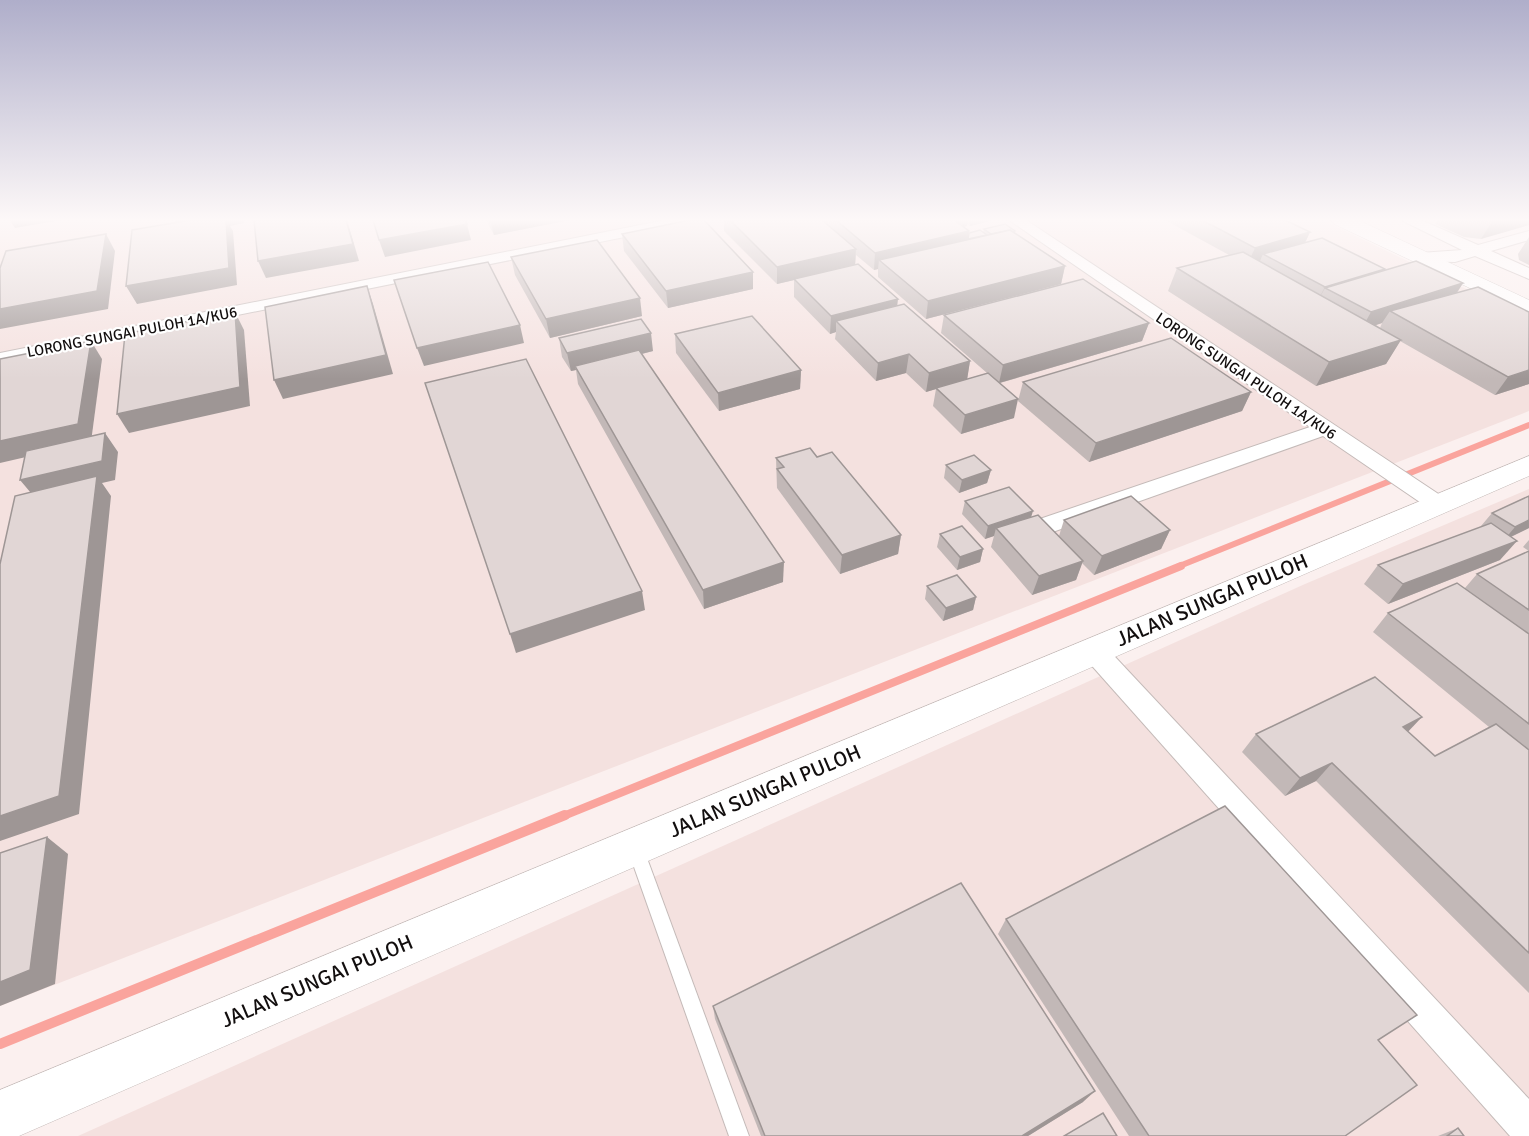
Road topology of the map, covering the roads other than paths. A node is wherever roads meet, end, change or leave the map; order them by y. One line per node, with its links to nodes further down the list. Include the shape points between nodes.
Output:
1 (424, 273): 5 (street, LORONG SUNGAI PULOH 1A/KU6)
2 (1095, 273): 6 (street, LORONG SUNGAI PULOH 1A/KU6)
3 (1467, 273): 4 (street)
4 (1529, 309)
5 (0, 358)
6 (1325, 429): 8 (street, LORONG SUNGAI PULOH 1A/KU6); 9 (street)
7 (1529, 465): 8 (street, JALAN SUNGAI PULOH)
8 (1426, 496): 10 (street, JALAN SUNGAI PULOH)
9 (1039, 528)
10 (1094, 651): 11 (street, JALAN SUNGAI PULOH); 13 (street)
11 (634, 846): 12 (street, JALAN SUNGAI PULOH); 14 (lane)
12 (11, 1118)
13 (1529, 1128)
14 (739, 1136)

